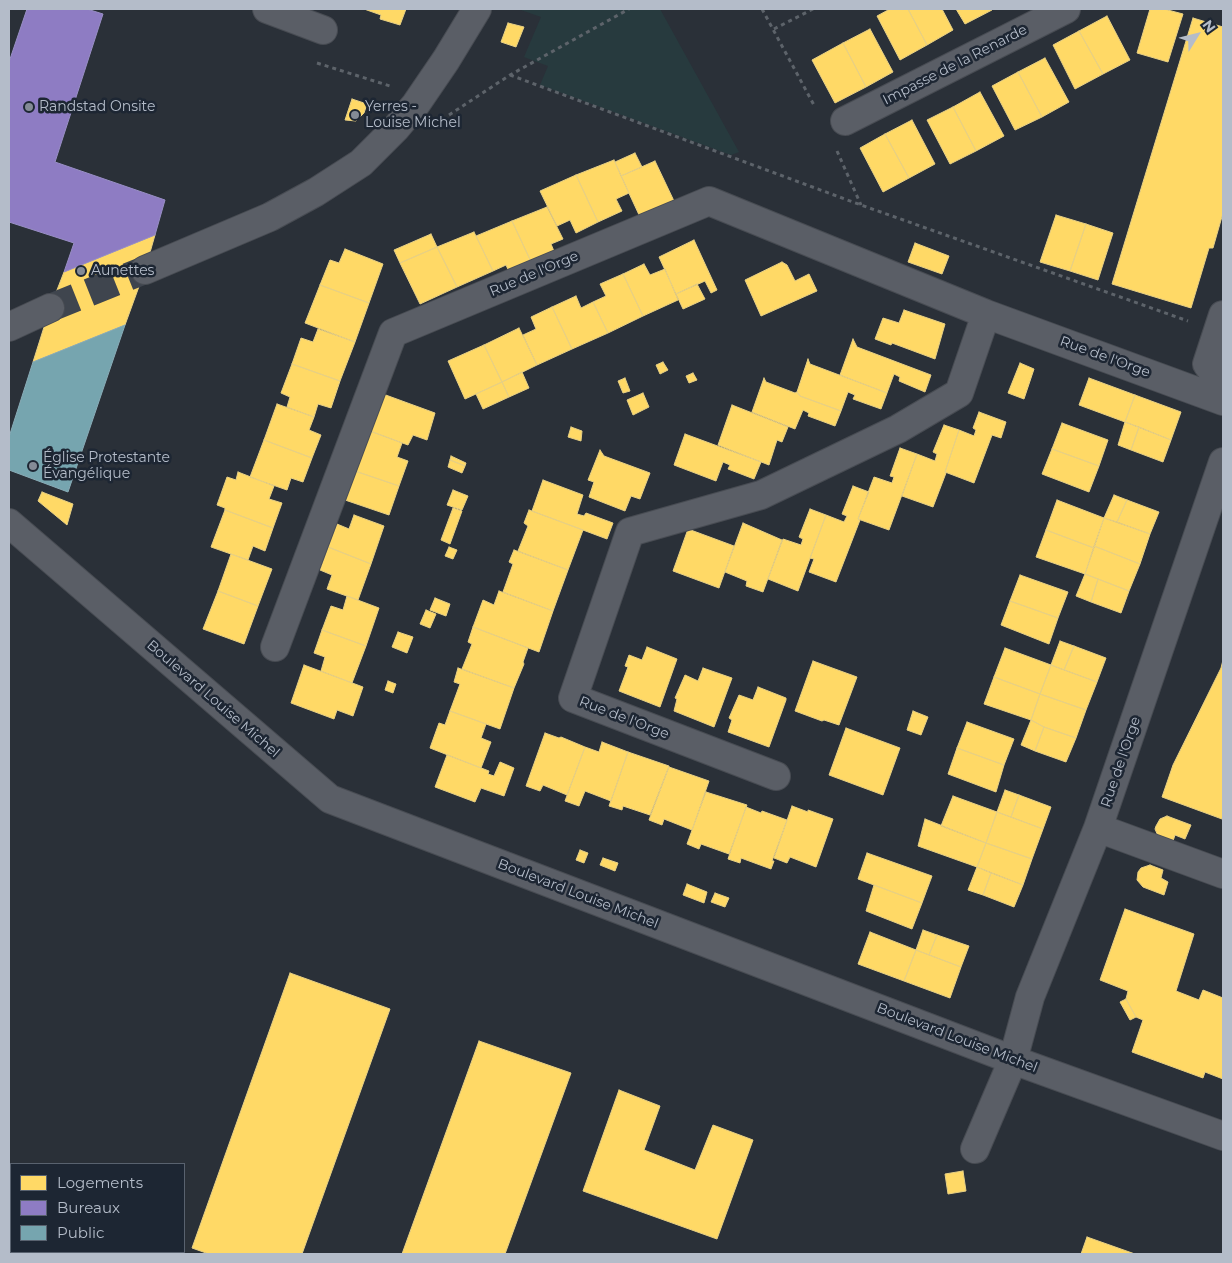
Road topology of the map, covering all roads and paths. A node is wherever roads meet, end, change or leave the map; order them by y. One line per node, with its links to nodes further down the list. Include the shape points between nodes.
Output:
1 (267, 9): 8 (street)
2 (478, 9): 10 (street)
3 (629, 9): 9 (path)
4 (762, 9): 7 (path)
5 (813, 9): 7 (path)
6 (1066, 9): 12 (street, Impasse de la Renarde)
7 (774, 29): 11 (path)
8 (323, 30): 10 (path, via 315,63 393,86)
9 (510, 75): 10 (path, via 439,122); 13 (path)
10 (416, 104): 14 (street, via 361,163 316,192 270,217)
11 (816, 108)
12 (839, 132): 13 (path)
13 (861, 205): 17 (path)
14 (145, 270)
15 (50, 308): 18 (street)
16 (986, 314): 20 (street, Rue de l'Orge); 23 (street, Rue de l'Orge, via 709,201 393,333); 24 (street, Rue de l'Orge, via 959,393 898,429 761,495 630,532 573,698)
17 (1220, 324): 19 (street, via 1207,364)
18 (9, 327)
19 (1223, 385)
20 (1223, 401)
21 (1223, 462): 25 (street, Rue de l'Orge)
22 (9, 523): 27 (street, Boulevard Louise Michel, via 330,799)
23 (275, 647)
24 (776, 776)
25 (1098, 828): 26 (street); 27 (street, Rue de l'Orge, via 1030,997)
26 (1223, 874)
27 (1013, 1060): 28 (street, Boulevard Louise Michel); 29 (street, Rue de l'Orge)
28 (1223, 1136)
29 (975, 1149)

